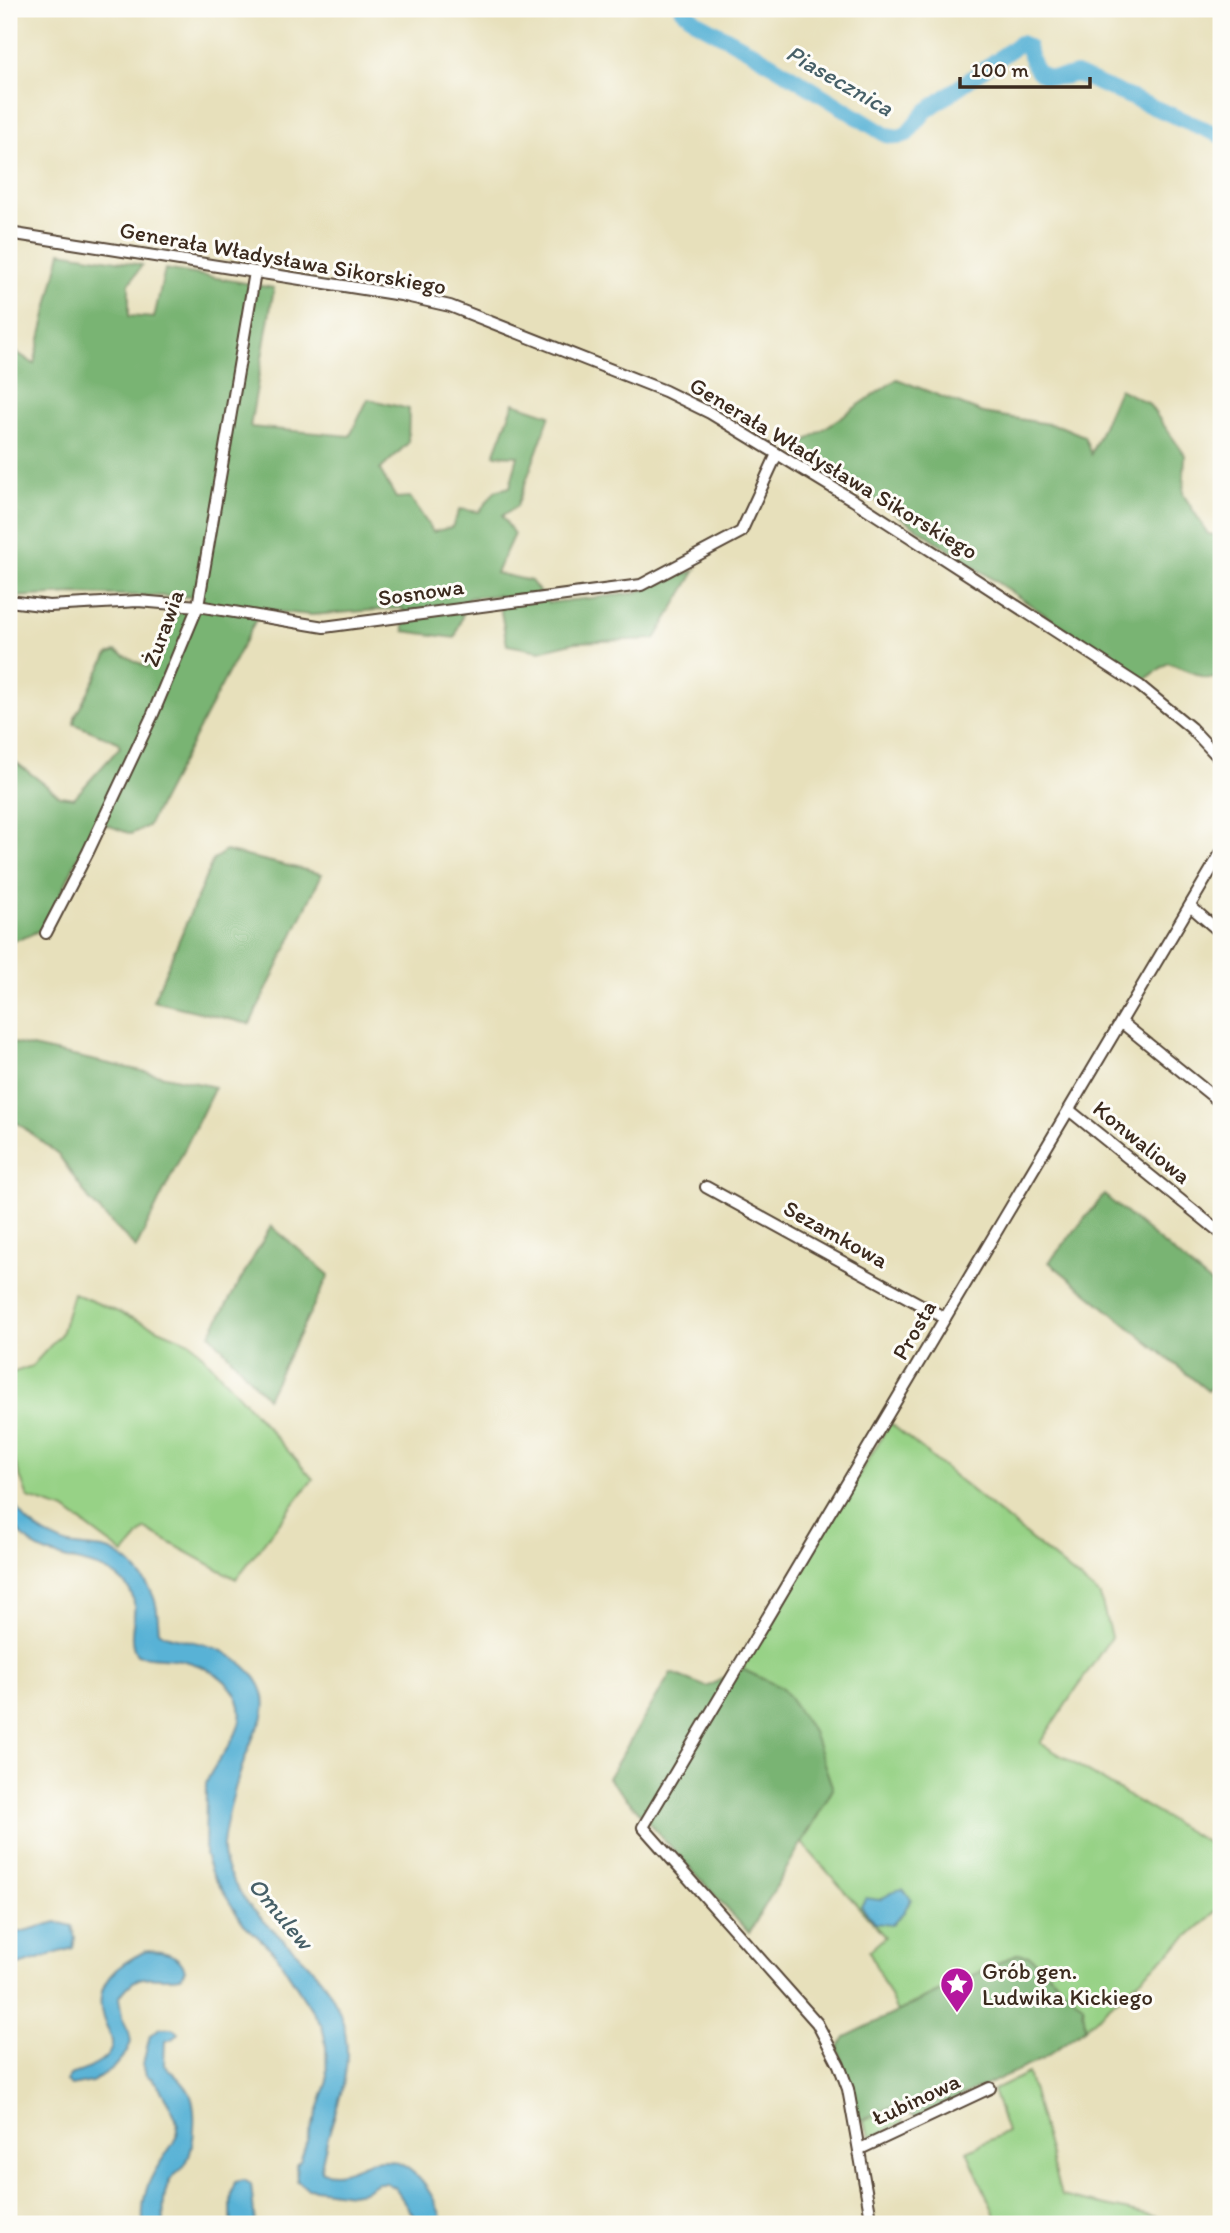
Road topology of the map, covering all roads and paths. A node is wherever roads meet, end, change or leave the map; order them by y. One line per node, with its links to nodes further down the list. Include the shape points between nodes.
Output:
1 (9, 233): 2 (street, Generała Władysława Sikorskiego)
2 (255, 272): 3 (street, Generała Władysława Sikorskiego, via 450,306 666,391); 5 (street, Żurawia)
3 (778, 454): 5 (street, Sosnowa, via 741,532 641,585 324,627); 6 (street, Generała Władysława Sikorskiego, via 1140,686)
4 (9, 601): 5 (street, Sosnowa, via 49,606 138,601)
5 (198, 606): 9 (street, Żurawia, via 153,714)
6 (1221, 760)
7 (1221, 853): 8 (street, Prosta)
8 (1190, 906): 10 (street); 11 (street, Prosta)
9 (46, 933)
10 (1221, 933)
11 (1121, 1021): 12 (street); 13 (street, Prosta)
12 (1221, 1103)
13 (1069, 1110): 15 (street, Konwaliowa); 16 (street, Prosta)
14 (705, 1187): 16 (street, Sezamkowa)
15 (1221, 1234)
16 (946, 1318): 18 (street, Prosta, via 643,1827 817,2023 848,2089)
17 (990, 2088): 18 (street, Łubinowa)
18 (860, 2149): 19 (street)
19 (873, 2224)

